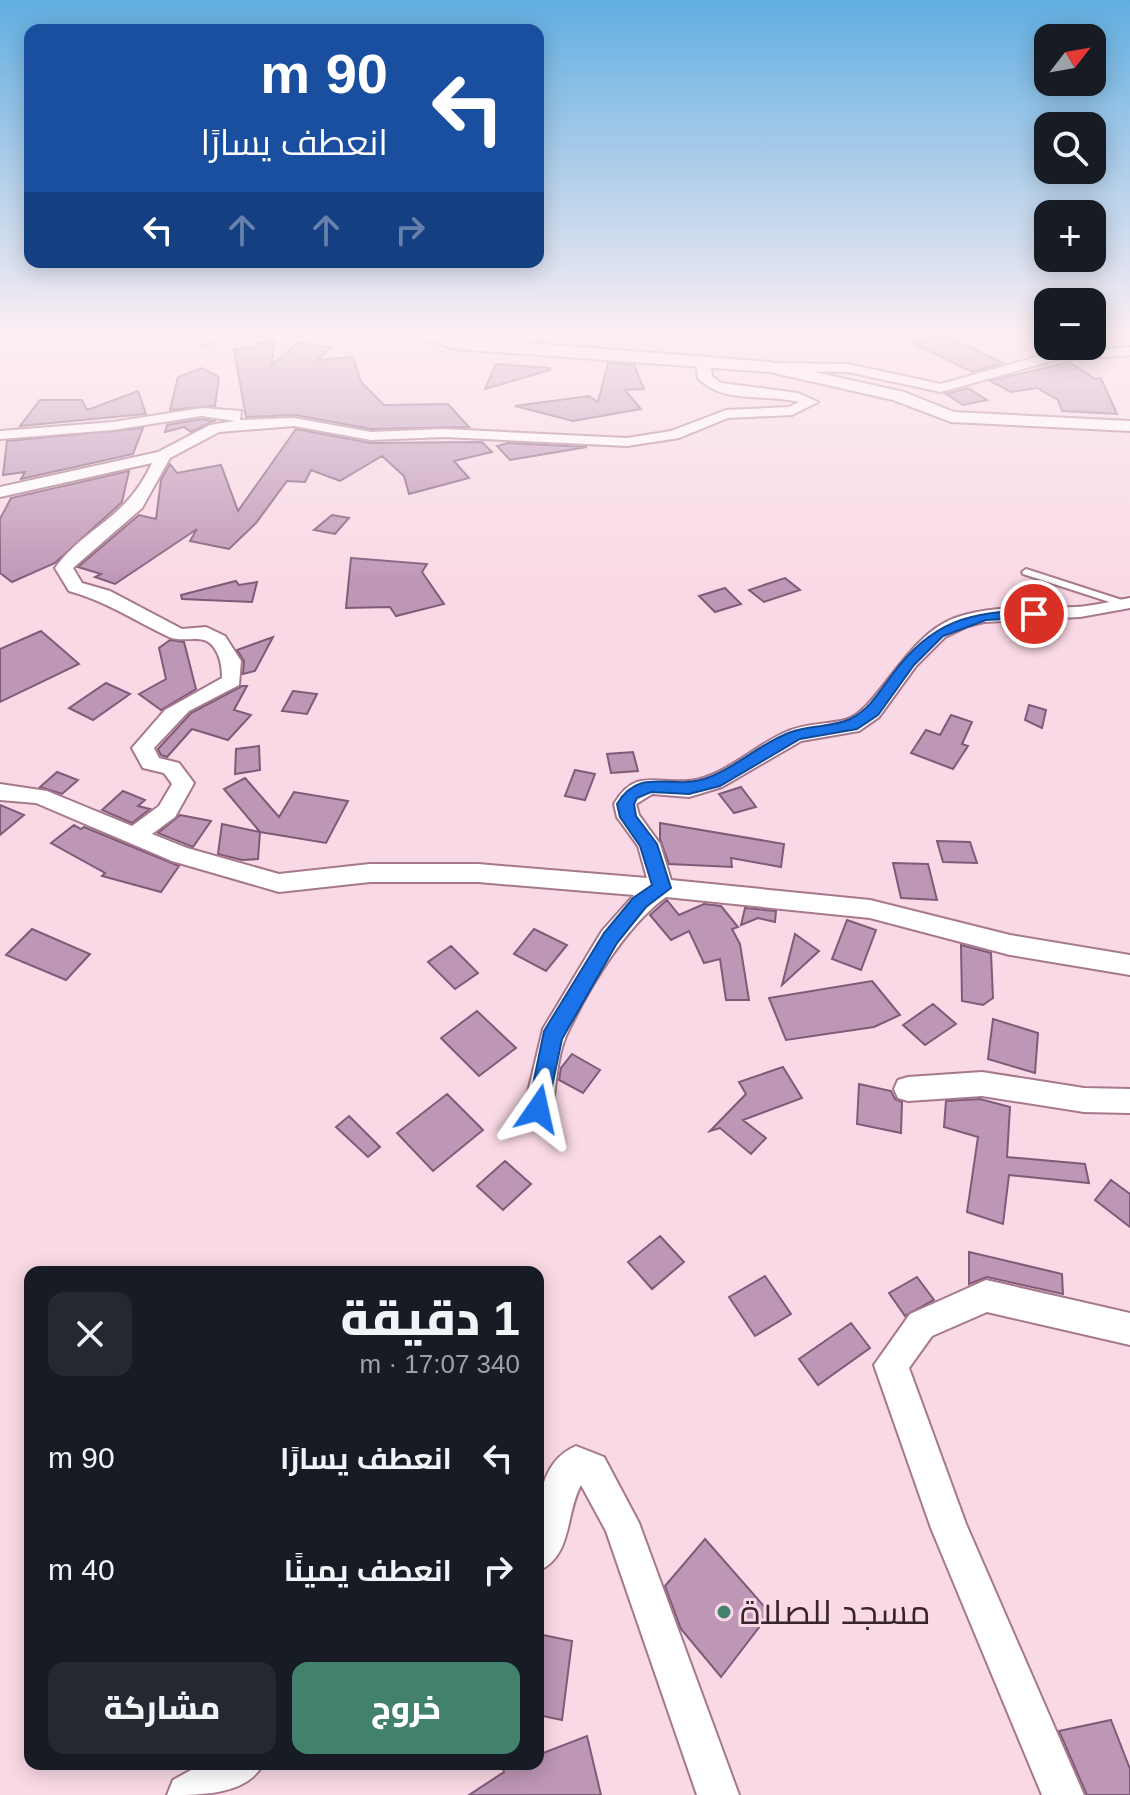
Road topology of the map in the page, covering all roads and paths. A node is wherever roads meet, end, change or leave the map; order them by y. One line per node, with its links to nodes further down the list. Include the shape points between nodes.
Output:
1 (165, 418): 7 (street)
2 (236, 418): 5 (street)
3 (717, 418): 5 (street, via 674,435 627,442 444,433 371,436 294,422)
4 (966, 418): 6 (street)
5 (236, 425): 8 (street, via 215,428)
6 (1130, 426)
7 (0, 435)
8 (163, 455): 9 (street); 14 (street, via 134,507 80,547 64,568 75,587 104,595 154,624 179,635 206,633 218,640 231,661 232,681 181,704 143,748 151,763 171,768 183,783 167,811)
9 (4, 491): 10 (street)
10 (0, 507)
11 (1026, 572): 12 (lane)
12 (1128, 604): 15 (street, via 961,622 928,643 872,712 852,726 794,736 714,782 689,789 650,786 631,794 625,804 628,817 649,844)
13 (0, 792): 14 (street, via 39,796)
14 (136, 835): 15 (street, via 180,855 279,883 370,873 478,873)
15 (662, 888): 16 (street, via 870,909 1010,945); 19 (street, via 640,903 611,938 552,1037)
16 (1130, 965)
17 (908, 1089): 18 (street, via 982,1084 1084,1100)
18 (1130, 1101)
19 (538, 1109)
20 (1130, 1329): 25 (street, via 986,1296 921,1325 891,1365 949,1528)
21 (544, 1545): 24 (street, via 563,1476 576,1464 592,1469 621,1523)
22 (232, 1770): 23 (street)
23 (188, 1795)
24 (718, 1795)
25 (1063, 1795)

